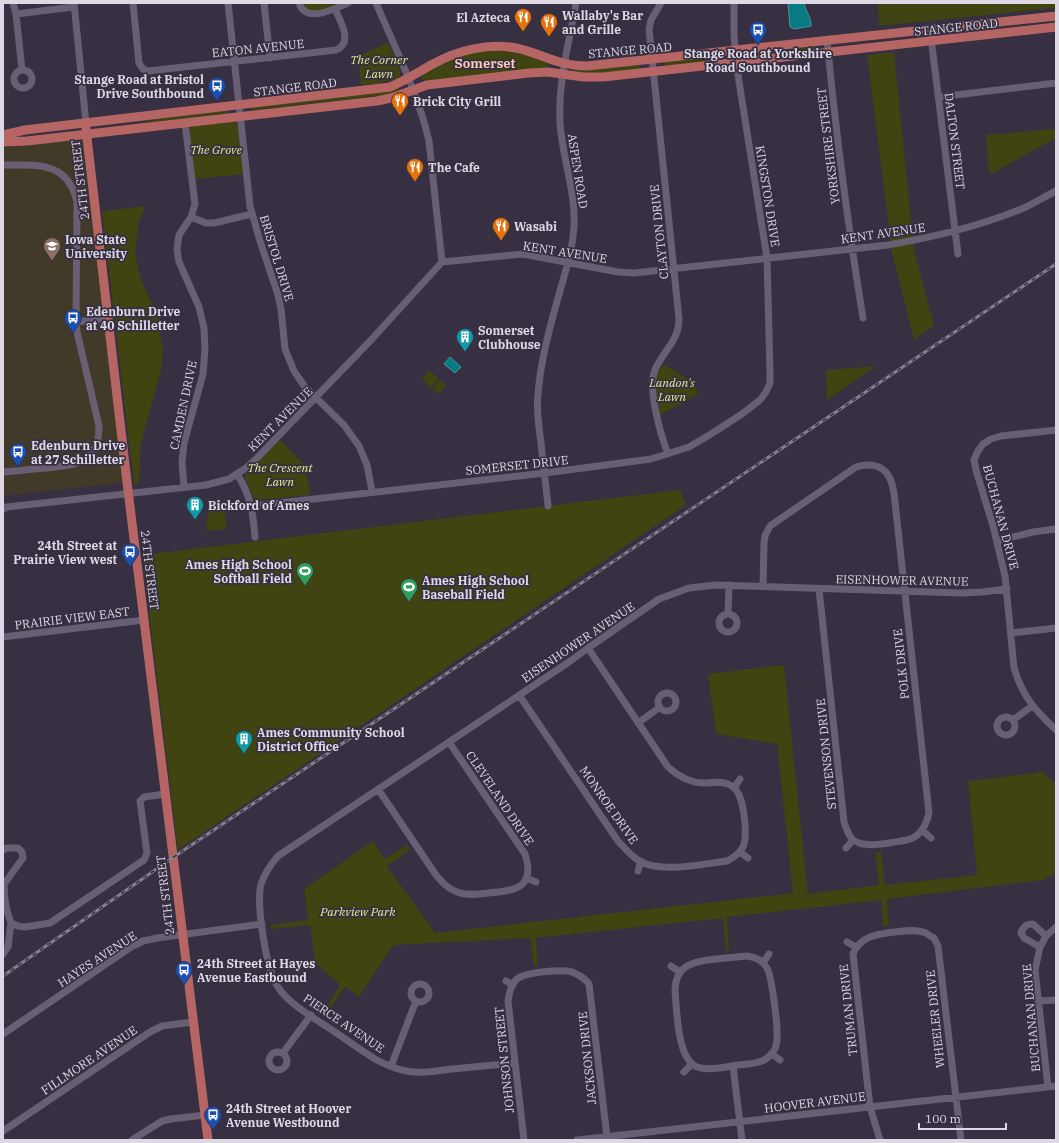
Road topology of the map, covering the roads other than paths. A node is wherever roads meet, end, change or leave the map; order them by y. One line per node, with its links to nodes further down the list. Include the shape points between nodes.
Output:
1 (13, 3): 13 (street)
2 (133, 3): 23 (street, EATON AVENUE, via 139,63 143,69 148,71)
3 (228, 3): 23 (street, BRISTOL DRIVE)
4 (264, 3): 21 (street)
5 (299, 3): 12 (street, via 302,10 308,14)
6 (348, 3): 12 (street)
7 (376, 3): 29 (street)
8 (576, 3): 25 (street, ASPEN ROAD)
9 (661, 3): 22 (street, CLAYTON DRIVE, via 649,29)
10 (734, 3): 19 (street, KINGSTON DRIVE)
11 (74, 5): 13 (street); 35 (street, 24TH STREET)
12 (335, 9): 21 (street, EATON AVENUE, via 345,35 345,43 341,48)
13 (16, 14): 26 (street)
14 (1056, 16): 16 (main road, STANGE ROAD)
15 (1056, 28): 18 (main road, STANGE ROAD)
16 (930, 30): 17 (main road, STANGE ROAD); 18 (street, DALTON STREET)
17 (827, 41): 19 (main road, STANGE ROAD); 20 (street, YORKSHIRE STREET)
18 (931, 42): 20 (main road, STANGE ROAD); 32 (street, DALTON STREET)
19 (736, 51): 22 (main road, STANGE ROAD); 24 (street, KINGSTON DRIVE)
20 (828, 52): 24 (main road, STANGE ROAD); 45 (street, YORKSHIRE STREET)
21 (270, 58): 23 (street, EATON AVENUE)
22 (652, 60): 25 (main road, STANGE ROAD, via 587,66); 27 (street, CLAYTON DRIVE)
23 (235, 62): 33 (street, BRISTOL DRIVE)
24 (737, 62): 27 (main road, STANGE ROAD); 47 (street, KINGSTON DRIVE)
25 (564, 63): 28 (street, ASPEN ROAD); 29 (main road, STANGE ROAD, via 514,48 485,47 452,54)
26 (22, 70)
27 (653, 71): 28 (main road, STANGE ROAD, via 590,78); 50 (street, CLAYTON DRIVE)
28 (562, 74): 31 (main road, STANGE ROAD, via 530,73 433,84); 49 (street, ASPEN ROAD, via 560,124 574,205)
29 (408, 79): 31 (street); 33 (main road, STANGE ROAD, via 390,87)
30 (1056, 83): 32 (street)
31 (413, 90): 34 (main road, STANGE ROAD, via 377,101); 48 (street, via 429,141)
32 (939, 97): 44 (street, DALTON STREET)
33 (239, 105): 34 (street, BRISTOL DRIVE); 35 (main road, STANGE ROAD)
34 (240, 116): 36 (main road, STANGE ROAD); 42 (street, BRISTOL DRIVE)
35 (86, 123): 37 (main road, 24TH STREET); 38 (main road, STANGE ROAD)
36 (185, 123): 37 (main road, STANGE ROAD); 43 (street, CAMDEN DRIVE, via 194,204)
37 (87, 134): 39 (main road, STANGE ROAD); 51 (main road, 24TH STREET)
38 (3, 135)
39 (3, 142)
40 (3, 165): 53 (street, via 38,165 57,170 75,192)
41 (1056, 191): 44 (street, KENT AVENUE, via 1025,207)
42 (252, 214): 43 (street, via 214,224); 55 (street, BRISTOL DRIVE, via 278,295 290,364 305,387)
43 (191, 217): 61 (street, CAMDEN DRIVE, via 179,235 177,250 179,262 204,328 205,349 203,374 184,443)
44 (955, 231): 45 (street, KENT AVENUE, via 895,244); 46 (street, DALTON STREET)
45 (852, 249): 47 (street, KENT AVENUE); 52 (street, YORKSHIRE STREET)
46 (958, 254)
47 (767, 258): 50 (street, KENT AVENUE); 54 (street, KINGSTON DRIVE, via 770,383)
48 (442, 262): 49 (street, KENT AVENUE, via 523,254); 55 (street, KENT AVENUE)
49 (569, 262): 50 (street, KENT AVENUE, via 618,272); 59 (street, ASPEN ROAD, via 544,350 538,395 538,422)
50 (673, 269): 57 (street, CLAYTON DRIVE, via 679,329 654,372 652,382 660,433)
51 (108, 318): 53 (street); 63 (main road, 24TH STREET)
52 (863, 318)
53 (76, 322): 58 (street, via 99,426 96,447 78,464)
54 (766, 392): 57 (street, SOMERSET DRIVE, via 742,414 712,434 689,447)
55 (316, 398): 60 (street, KENT AVENUE, via 257,458); 62 (street, BRISTOL DRIVE, via 344,426 359,446 367,465)
56 (1056, 430): 69 (street, BUCHANAN DRIVE, via 1001,436 983,444 978,451 974,460 976,470)
57 (668, 454): 59 (street, SOMERSET DRIVE, via 651,459)
58 (3, 472)
59 (545, 473): 62 (street, SOMERSET DRIVE); 65 (street, ASPEN ROAD)
60 (237, 474): 61 (street, KENT AVENUE, via 229,479 206,485); 64 (street)
61 (184, 487): 63 (street, KENT AVENUE)
62 (372, 491): 64 (street, SOMERSET DRIVE)
63 (128, 494): 66 (street, KENT AVENUE); 76 (main road, 24TH STREET)
64 (252, 506): 68 (street)
65 (548, 506)
66 (3, 509)
67 (1056, 529): 69 (street)
68 (256, 537)
69 (997, 541): 73 (street, BUCHANAN DRIVE)
70 (730, 585): 71 (street, EISENHOWER AVENUE); 75 (street); 80 (street, EISENHOWER AVENUE, via 702,586 674,593)
71 (763, 586): 72 (street, EISENHOWER AVENUE); 74 (street, POLK DRIVE, via 765,536 770,526 849,471 863,465 871,465 882,469 891,479)
72 (819, 589): 74 (street, EISENHOWER AVENUE); 94 (street, STEVENSON DRIVE, via 844,822)
73 (1007, 589): 74 (street, EISENHOWER AVENUE, via 961,593); 78 (street, BUCHANAN DRIVE)
74 (904, 591): 92 (street, POLK DRIVE, via 929,813)
75 (728, 614)
76 (144, 620): 79 (street, PRAIRIE VIEW EAST); 91 (main road, 24TH STREET)
77 (1056, 628): 78 (street)
78 (1011, 633): 82 (street, BUCHANAN DRIVE, via 1014,668)
79 (3, 637)
80 (588, 648): 81 (street, EISENHOWER AVENUE); 85 (street)
81 (520, 695): 87 (street, EISENHOWER AVENUE); 99 (street, MONROE DRIVE, via 618,842)
82 (1032, 706): 84 (street); 86 (street, BUCHANAN DRIVE)
83 (660, 707): 85 (street)
84 (1013, 720)
85 (638, 723): 89 (street, via 668,767 676,774 690,781 719,782)
86 (1056, 730)
87 (449, 742): 90 (street, EISENHOWER AVENUE); 101 (street, CLEVELAND DRIVE, via 525,854 528,866)
88 (740, 779): 89 (street)
89 (734, 788): 97 (street, via 742,804 746,835)
90 (378, 789): 101 (street, via 436,875 451,889 474,895 509,892 519,887); 105 (street, EISENHOWER AVENUE, via 278,856 270,865 259,896)
91 (165, 794): 104 (street, via 144,797 140,801 147,853 144,860 50,923 25,927); 108 (main road, 24TH STREET)
92 (922, 830): 93 (street); 94 (street, via 914,838 907,840 866,844)
93 (931, 838)
94 (853, 840): 95 (street)
95 (846, 848)
96 (3, 850): 103 (street, via 18,848 23,858)
97 (740, 852): 98 (street); 99 (street, MONROE DRIVE, via 727,861 676,867)
98 (748, 858)
99 (641, 862): 100 (street)
100 (638, 872)
101 (526, 878): 102 (street)
102 (536, 882)
103 (4, 884): 104 (street, via 4,896)
104 (11, 923): 114 (street, via 8,947)
105 (262, 924): 108 (street, HAYES AVENUE); 124 (street, PIERCE AVENUE, via 272,977 285,996)
106 (1056, 928): 109 (street, BUCHANAN DRIVE)
107 (940, 933): 110 (street)
108 (182, 935): 125 (main road, 24TH STREET); 126 (street, HAYES AVENUE, via 143,941 131,947)
109 (1046, 936): 113 (street, BUCHANAN DRIVE); 113 (street, BUCHANAN DRIVE, via 1033,924 1023,927 1024,938)
110 (934, 938): 112 (street, TRUMAN DRIVE, via 925,933 900,931 876,934); 137 (street, WHEELER DRIVE, via 938,946)
111 (847, 942): 112 (street)
112 (856, 947): 138 (street, TRUMAN DRIVE, via 853,954)
113 (1040, 947): 123 (street, BUCHANAN DRIVE, via 1035,970)
114 (3, 954)
115 (769, 954): 116 (street)
116 (764, 963): 118 (street, via 747,956 699,961); 128 (street, via 771,981 778,1036)
117 (671, 966): 118 (street)
118 (680, 972): 131 (street, via 674,991 681,1047)
119 (506, 982): 120 (street)
120 (513, 985): 130 (street, JOHNSON STREET, via 508,1001); 142 (street, JACKSON DRIVE, via 524,975 560,971 588,976)
121 (1056, 1000): 123 (street)
122 (416, 1001): 132 (street)
123 (1038, 1001): 136 (street, BUCHANAN DRIVE)
124 (310, 1015): 127 (street); 132 (street, PIERCE AVENUE, via 376,1059)
125 (193, 1022): 139 (main road, 24TH STREET); 141 (street, FILLMORE AVENUE, via 162,1026 150,1032)
126 (3, 1034)
127 (283, 1053)
128 (772, 1054): 129 (street); 133 (street, via 759,1062)
129 (780, 1060)
130 (515, 1063): 132 (street, PIERCE AVENUE, via 420,1072 405,1071); 145 (street, JOHNSON STREET)
131 (692, 1064): 133 (street, via 709,1068); 134 (street)
132 (391, 1066)
133 (733, 1066): 140 (street)
134 (684, 1072)
135 (1056, 1086): 136 (street, HOOVER AVENUE)
136 (1048, 1087): 137 (street, HOOVER AVENUE)
137 (955, 1098): 138 (street, HOOVER AVENUE); 149 (street, WHEELER DRIVE)
138 (870, 1107): 140 (street, HOOVER AVENUE); 148 (street, TRUMAN DRIVE)
139 (205, 1115): 143 (street, via 162,1121); 144 (main road, 24TH STREET)
140 (740, 1122): 142 (street, HOOVER AVENUE); 147 (street)
141 (3, 1131)
142 (607, 1137): 146 (street, HOOVER AVENUE)
143 (132, 1140)
144 (208, 1140)
145 (524, 1140)
146 (577, 1140)
147 (742, 1140)
148 (880, 1140)
149 (961, 1140)

